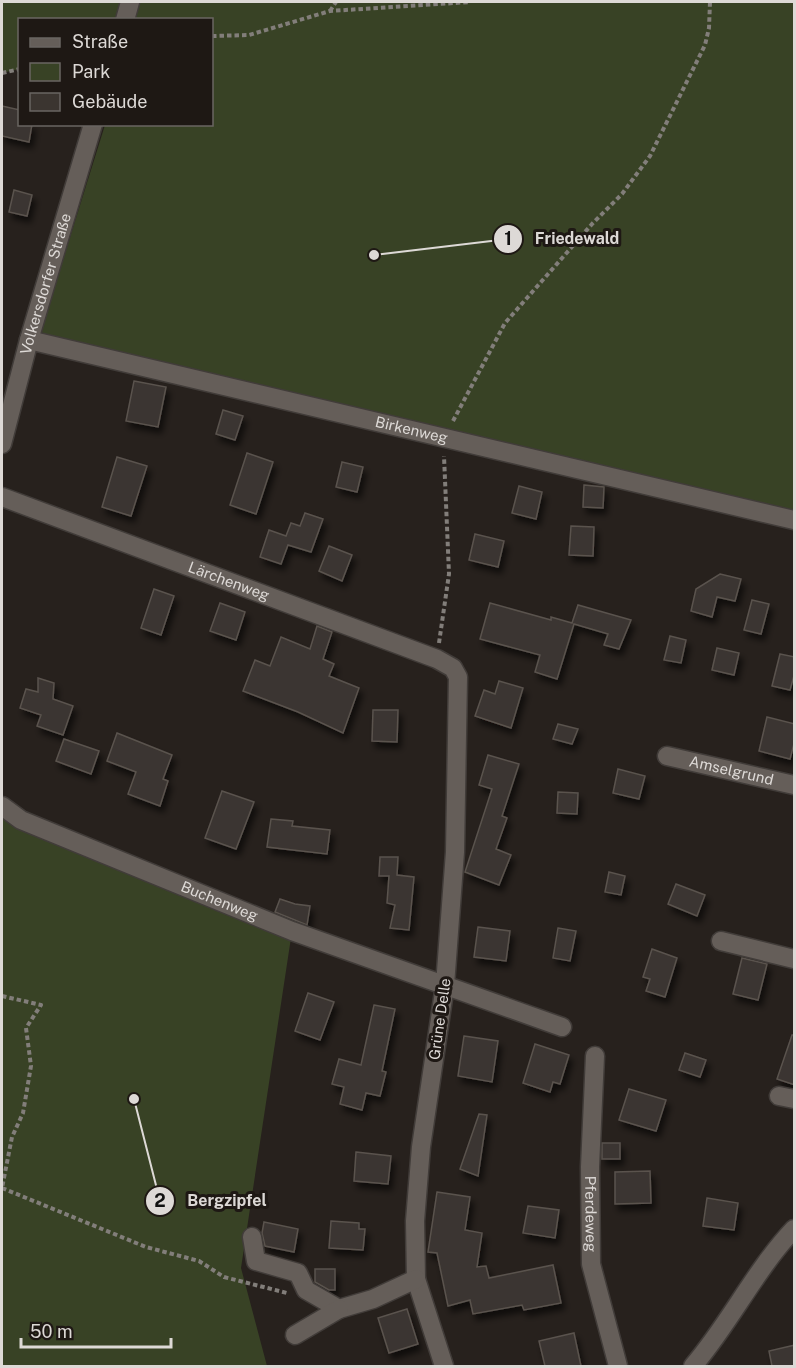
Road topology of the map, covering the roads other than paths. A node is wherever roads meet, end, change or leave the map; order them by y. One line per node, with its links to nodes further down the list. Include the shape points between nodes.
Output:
1 (130, 2): 2 (street)
2 (125, 18)
3 (92, 126): 4 (street, Volkersdorfer Straße)
4 (29, 340): 5 (street, Volkersdorfer Straße); 7 (street, Birkenweg)
5 (2, 444)
6 (2, 497): 8 (street, Lärchenweg)
7 (795, 520)
8 (445, 664): 14 (street, Grüne Delle, via 458,677 455,852)
9 (667, 756): 10 (street, Amselgrund)
10 (795, 785)
11 (2, 806): 14 (street, Buchenweg, via 21,820 292,931)
12 (721, 941): 13 (street)
13 (795, 959)
14 (445, 985): 15 (street, Buchenweg); 19 (street, Grüne Delle, via 422,1147 415,1221)
15 (562, 1027)
16 (595, 1056): 23 (street, Pferdeweg, via 591,1264)
17 (795, 1229): 24 (street, via 776,1248)
18 (252, 1237): 20 (street, via 256,1261 298,1273 306,1290)
19 (416, 1279): 20 (street, via 373,1299); 22 (street, Grüne Delle)
20 (339, 1309): 21 (street)
21 (295, 1335)
22 (444, 1366)
23 (618, 1366)
24 (693, 1366)

